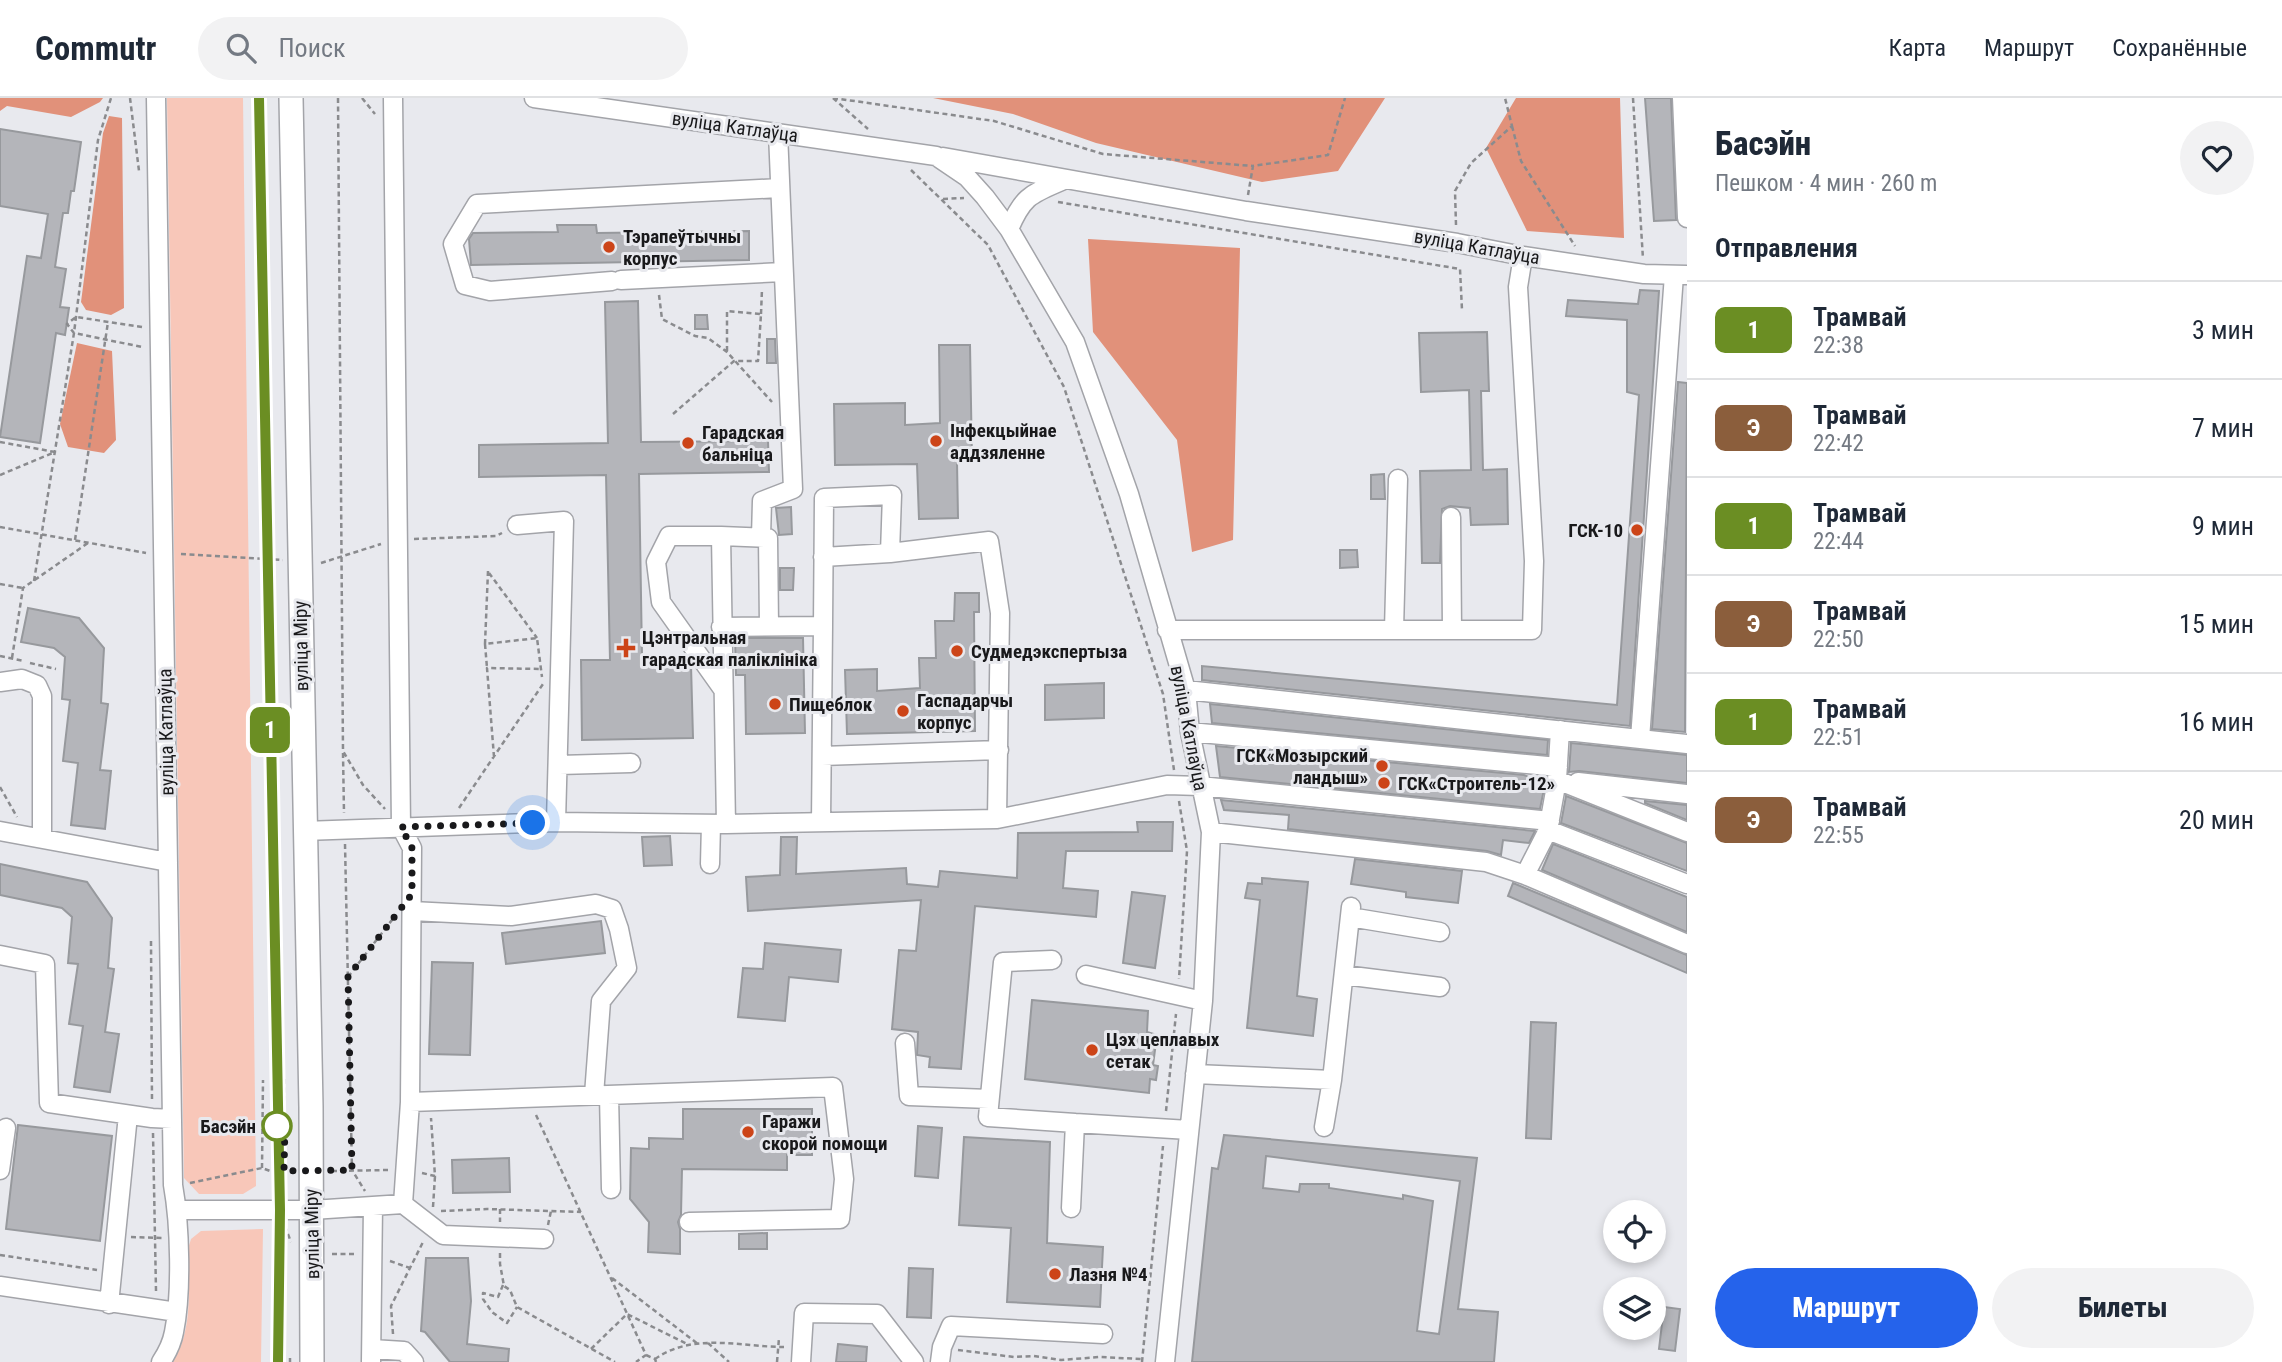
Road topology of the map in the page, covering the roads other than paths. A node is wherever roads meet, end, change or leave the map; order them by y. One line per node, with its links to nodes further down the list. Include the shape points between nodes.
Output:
1 (156, 98): 55 (street, вуліца Катлаўца)
2 (291, 98): 51 (main road, вуліца Міру)
3 (393, 98): 49 (street)
4 (534, 98): 6 (street, вуліца Катлаўца)
5 (1684, 102): 8 (street)
6 (778, 133): 7 (street, вуліца Катлаўца); 10 (street)
7 (936, 156): 9 (street, вуліца Катлаўца); 13 (street, вуліца Катлаўца, via 967,177)
8 (1686, 157): 11 (street)
9 (1066, 178): 13 (street, via 1028,197); 14 (street, вуліца Катлаўца)
10 (779, 188): 15 (street); 15 (street, via 477,204 453,244 465,285 490,291)
11 (1687, 208): 12 (street)
12 (1687, 218)
13 (1009, 229): 27 (street, вуліца Катлаўца, via 1075,342 1129,494)
14 (1523, 256): 16 (street, вуліца Катлаўца); 29 (street, via 1518,287 1534,561 1532,630)
15 (783, 272): 21 (street, via 793,489 762,501)
16 (1681, 275): 35 (street)
17 (1398, 479): 28 (street)
18 (1451, 517): 29 (street)
19 (517, 525): 40 (street, via 565,521)
20 (721, 536): 21 (street); 26 (street); 31 (street, via 669,536 656,562 661,602)
21 (761, 537): 24 (street, via 768,538)
22 (890, 553): 23 (street); 23 (street, via 892,495 824,498); 37 (street, via 989,541 1000,613)
23 (823, 556): 25 (street)
24 (769, 626): 25 (street); 26 (street)
25 (823, 626): 38 (street)
26 (721, 627): 31 (street)
27 (1167, 630): 28 (street); 32 (street, вуліца Катлаўца)
28 (1394, 630): 29 (street)
29 (1452, 630)
30 (0, 682): 54 (street, via 22,679 37,685 42,696)
31 (722, 688): 47 (street)
32 (1186, 690): 33 (street); 34 (street, вуліца Катлаўца)
33 (1560, 730): 35 (street); 41 (street)
34 (1190, 732): 41 (street); 42 (street, вуліца Катлаўца)
35 (1640, 739): 36 (street)
36 (1687, 744)
37 (999, 750): 38 (street); 44 (street)
38 (822, 756): 46 (street)
39 (631, 763): 40 (street)
40 (559, 765): 45 (street)
41 (1558, 774): 43 (street); 48 (street); 53 (street)
42 (1200, 786): 44 (street, via 1167,786); 48 (street); 52 (street, вуліца Катлаўца)
43 (1687, 794)
44 (997, 819): 46 (street)
45 (556, 822): 47 (street); 49 (street)
46 (821, 822): 47 (street)
47 (718, 824): 56 (street)
48 (1549, 825): 57 (street); 58 (street)
49 (401, 827): 51 (street); 59 (street, via 412,848)
50 (0, 831): 54 (street)
51 (304, 831): 86 (main road, вуліца Міру)
52 (1211, 832): 57 (street, via 1486,862); 67 (street, вуліца Катлаўца)
53 (1687, 832)
54 (35, 836): 55 (street)
55 (168, 863): 75 (street, вуліца Катлаўца)
56 (710, 864)
57 (1525, 875): 61 (street)
58 (1687, 884)
59 (412, 903): 71 (street, via 511,916 596,904 612,909 626,968 601,1001); 73 (street)
60 (1440, 932): 65 (street, via 1350,912)
61 (1687, 944)
62 (0, 955): 74 (street, via 45,964 49,1103)
63 (1052, 960): 72 (street, via 1003,962)
64 (1086, 975): 67 (street)
65 (1344, 975): 66 (street); 70 (street)
66 (1440, 987)
67 (1203, 1001): 69 (street, вуліца Катлаўца)
68 (905, 1043): 72 (street, via 909,1096)
69 (1195, 1074): 70 (street); 79 (street, вуліца Катлаўца)
70 (1332, 1080): 77 (street)
71 (601, 1095): 73 (street); 81 (street); 87 (street, via 833,1087 844,1180 840,1219)
72 (989, 1099): 76 (street, via 988,1117)
73 (410, 1102): 82 (street)
74 (128, 1115): 75 (street); 90 (street)
75 (172, 1119): 85 (street, вуліца Катлаўца)
76 (1075, 1123): 79 (street); 84 (street)
77 (1324, 1127)
78 (6, 1128): 80 (street)
79 (1189, 1130): 100 (street, вуліца Катлаўца)
80 (0, 1170)
81 (611, 1189)
82 (403, 1204): 83 (street); 88 (street, via 443,1235)
83 (373, 1206): 86 (street); 95 (street)
84 (1071, 1208)
85 (177, 1210): 86 (street); 91 (street, вуліца Катлаўца)
86 (312, 1210): 96 (main road, вуліца Міру, via 312,1254)
87 (689, 1222)
88 (544, 1239)
89 (0, 1286): 90 (street)
90 (109, 1304): 91 (street)
91 (177, 1312): 97 (street, вуліца Катлаўца, via 174,1335)
92 (1102, 1334): 94 (street, via 951,1326)
93 (801, 1354): 99 (street, via 804,1313 877,1314)
94 (941, 1355)
95 (372, 1356): 98 (street, via 404,1351)
96 (297, 1361)
97 (161, 1362)
98 (414, 1362)
99 (914, 1362)
100 (1165, 1362)

